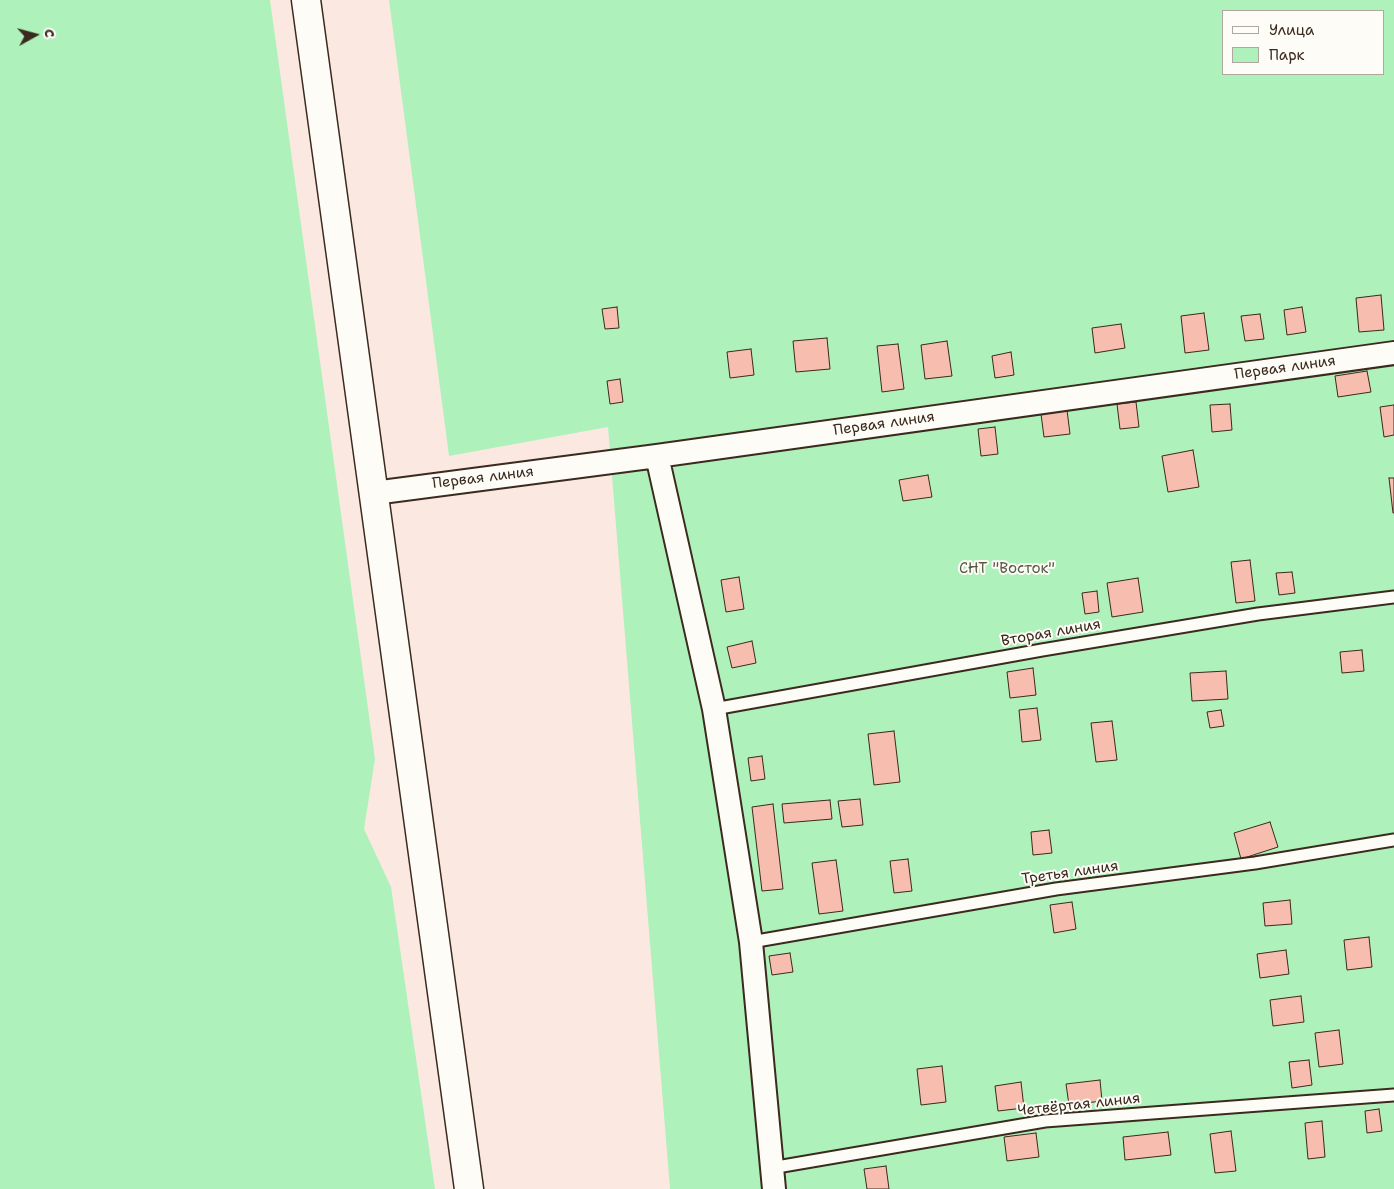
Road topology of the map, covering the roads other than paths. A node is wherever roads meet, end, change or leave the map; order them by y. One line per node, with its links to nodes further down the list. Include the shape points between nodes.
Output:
1 (306, 0): 4 (main road)
2 (1394, 353): 3 (street, Первая линия)
3 (657, 456): 4 (street, Первая линия); 6 (street)
4 (374, 493): 11 (main road)
5 (1394, 596): 6 (lane, Вторая линия, via 1238,617)
6 (714, 709): 8 (street)
7 (1394, 840): 8 (lane, Третья линия, via 1255,863 1056,889)
8 (751, 942): 10 (street)
9 (1394, 1094): 10 (lane, Четвёртая линия, via 1045,1121)
10 (772, 1179)
11 (469, 1189)

